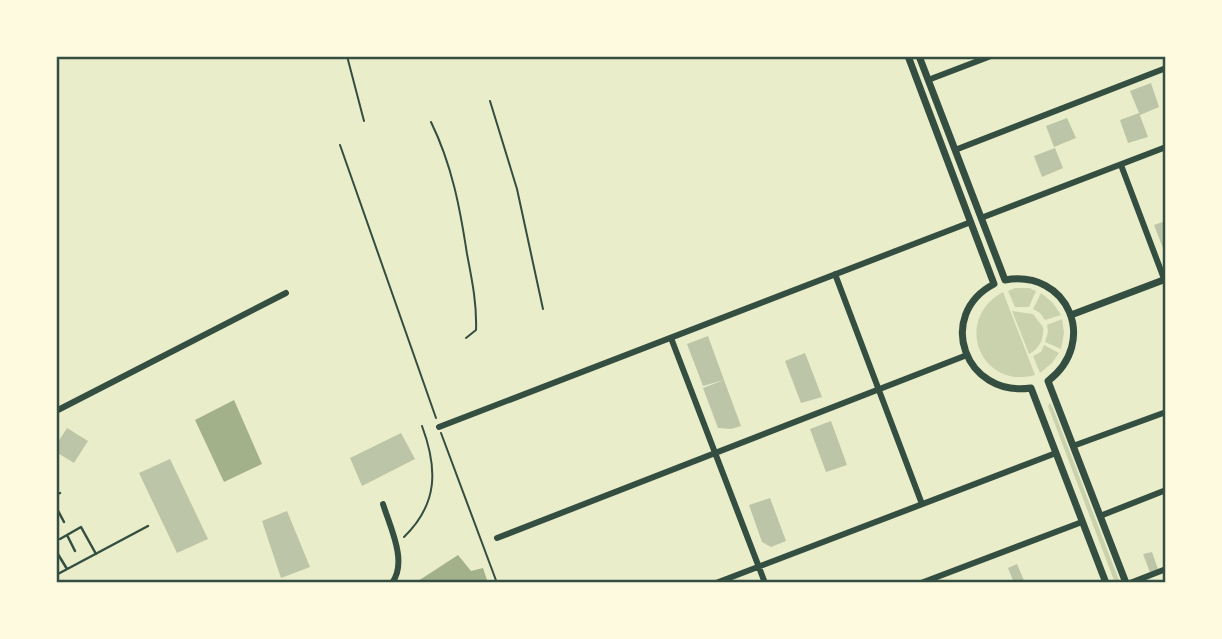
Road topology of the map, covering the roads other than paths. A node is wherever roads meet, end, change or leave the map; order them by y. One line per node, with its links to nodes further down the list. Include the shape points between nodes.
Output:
1 (908, 56): 10 (street)
2 (919, 56): 5 (street)
3 (991, 56): 5 (street)
4 (1166, 68): 7 (street)
5 (928, 80): 7 (street)
6 (1166, 147): 8 (street)
7 (955, 150): 9 (street)
8 (1121, 165): 9 (street); 12 (street)
9 (981, 218): 14 (street, via 1005,280 1023,278 1047,286 1061,297)
10 (971, 222): 11 (street); 16 (street, via 995,284 978,296 966,316 963,340)
11 (835, 274): 15 (street); 17 (street)
12 (1165, 281): 14 (street)
13 (286, 293): 18 (street)
14 (1071, 315): 21 (street, via 1074,337 1070,354 1048,381)
15 (671, 338): 20 (street); 22 (street)
16 (967, 355): 17 (street); 23 (street, via 989,381 1014,389 1031,388)
17 (878, 389): 22 (street); 26 (street)
18 (56, 411)
19 (1166, 412): 21 (street)
20 (439, 427)
21 (1073, 446): 28 (street)
22 (715, 453): 33 (street); 38 (street)
23 (1056, 453): 26 (street); 30 (street)
24 (1166, 490): 28 (street)
25 (383, 504): 42 (street, via 399,561)
26 (922, 504): 38 (street)
27 (56, 507): 29 (lane)
28 (1100, 516): 47 (street)
29 (64, 522)
30 (1082, 522): 45 (street); 46 (street)
31 (148, 526): 37 (lane)
32 (67, 535): 34 (lane); 36 (lane); 37 (lane, via 81,527)
33 (497, 538)
34 (60, 539)
35 (56, 551): 39 (lane)
36 (75, 551)
37 (96, 554): 39 (lane)
38 (759, 567): 43 (street); 44 (street)
39 (67, 569): 41 (lane)
40 (1166, 569): 47 (street)
41 (56, 575)
42 (392, 583)
43 (716, 583)
44 (765, 583)
45 (921, 583)
46 (1106, 583)
47 (1128, 583)

